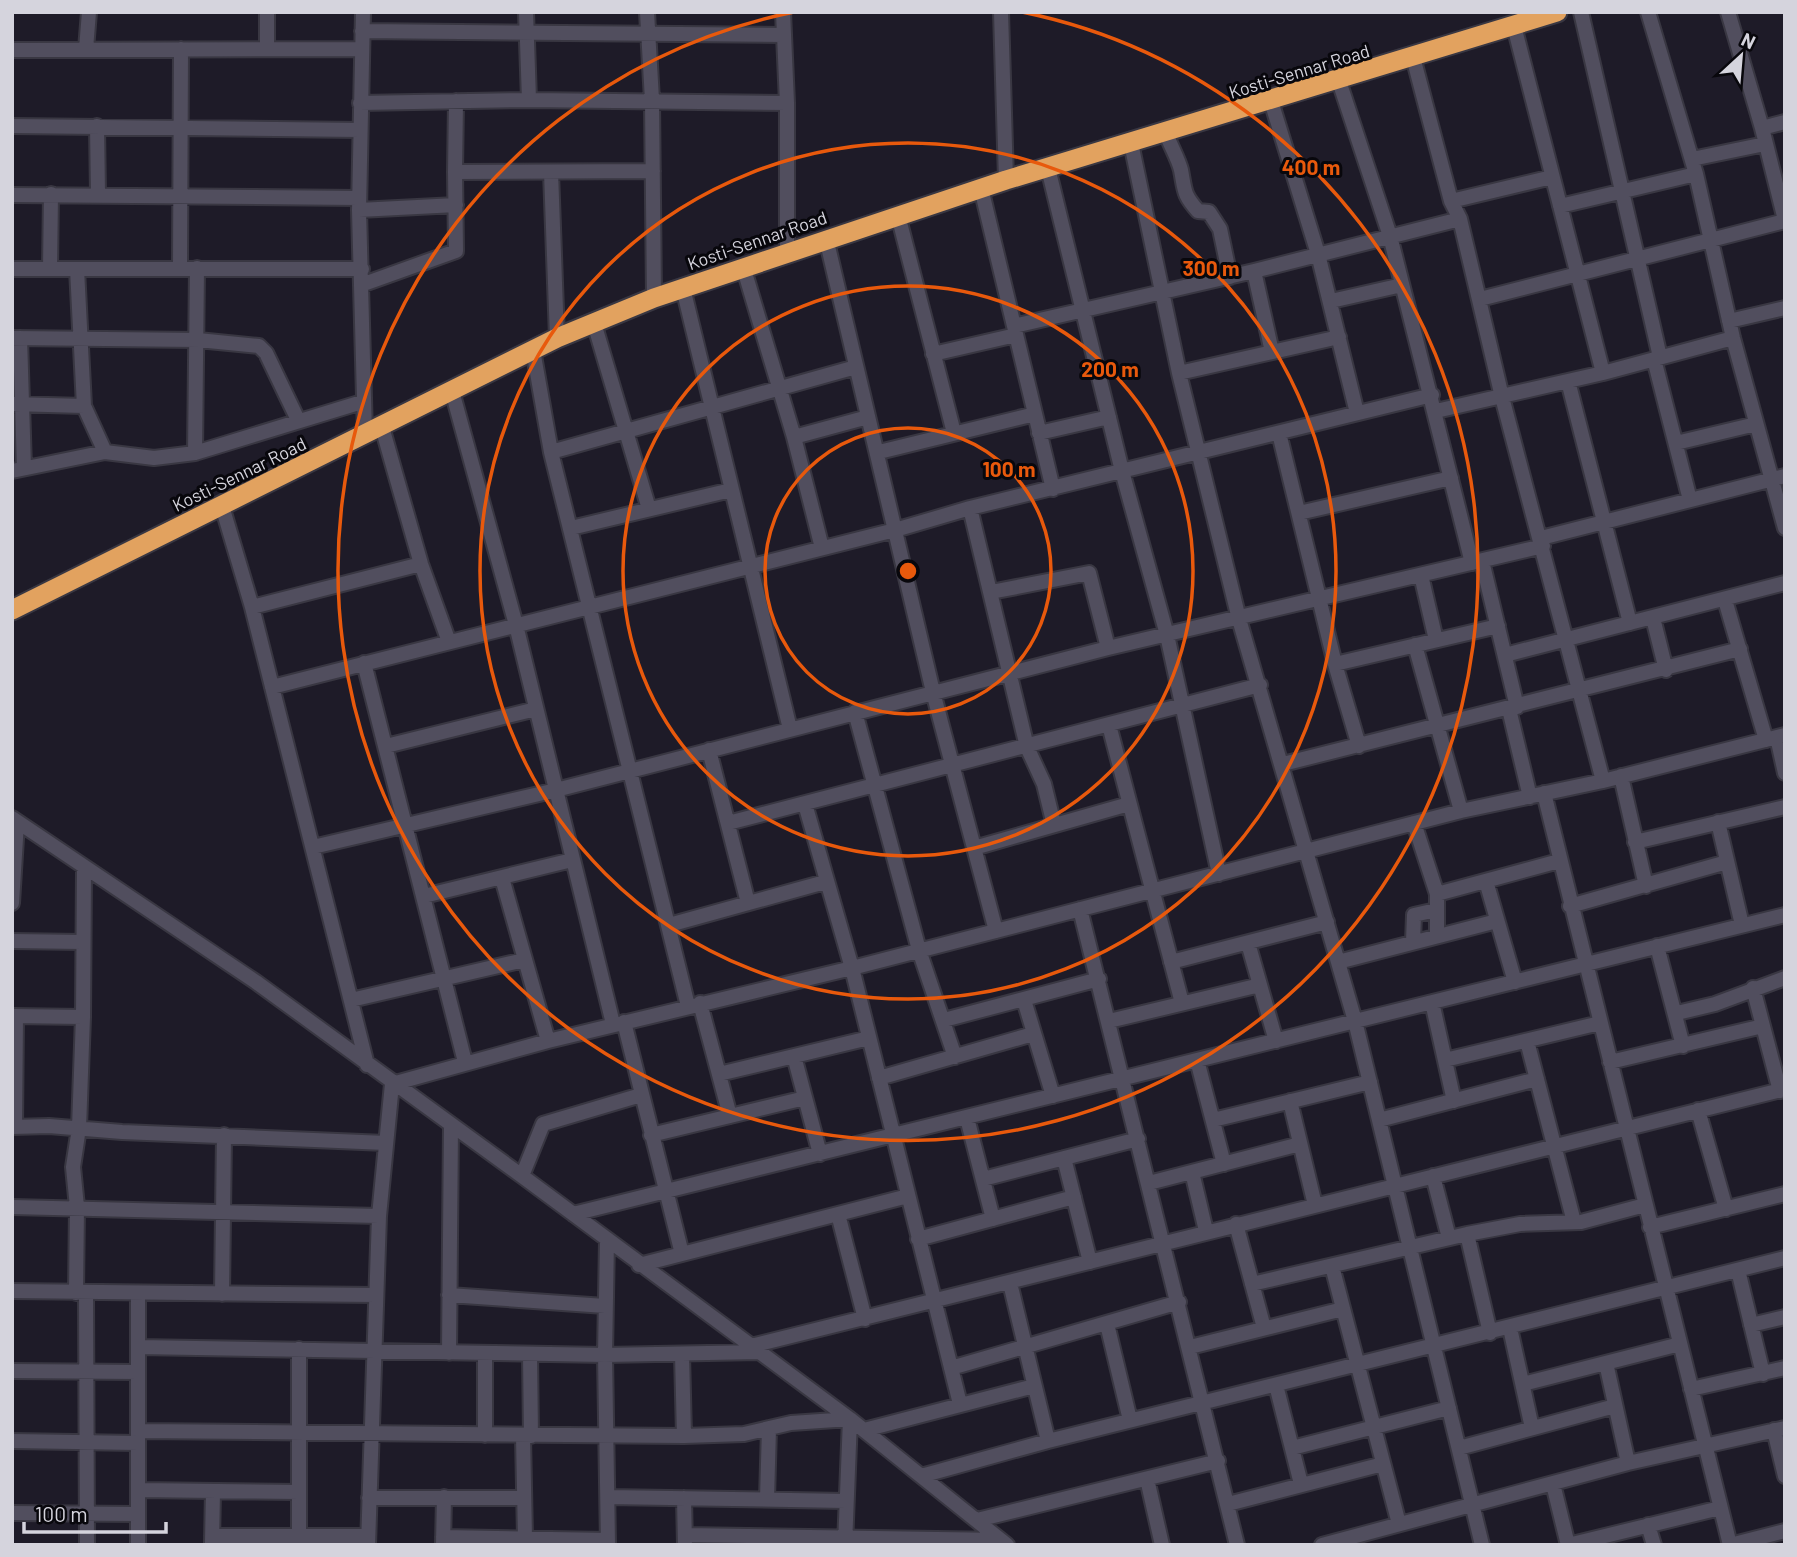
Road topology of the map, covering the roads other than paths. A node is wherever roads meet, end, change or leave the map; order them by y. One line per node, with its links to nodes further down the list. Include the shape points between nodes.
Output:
1 (89, 12): 17 (street)
2 (267, 12): 19 (street)
3 (362, 12): 13 (street)
4 (526, 12): 14 (street)
5 (647, 12): 15 (street)
6 (783, 12): 16 (street)
7 (1001, 12): 46 (street)
8 (1557, 12): 12 (highway, Kosti-Sennar Road)
9 (1581, 12): 48 (street)
10 (1648, 12): 39 (street)
11 (1728, 12): 34 (street)
12 (1514, 26): 22 (highway, Kosti-Sennar Road); 45 (street)
13 (362, 31): 14 (street); 20 (street)
14 (526, 33): 15 (street); 24 (street)
15 (647, 33): 16 (street); 25 (street)
16 (783, 35): 29 (street)
17 (86, 49): 18 (street); 21 (street)
18 (181, 49): 19 (street); 33 (street)
19 (267, 49): 20 (street)
20 (362, 49): 28 (street)
21 (12, 50)
22 (1413, 57): 23 (highway, Kosti-Sennar Road); 53 (street)
23 (1339, 80): 27 (highway, Kosti-Sennar Road); 60 (street)
24 (529, 100): 25 (street); 26 (street)
25 (652, 100): 29 (street); 41 (street)
26 (456, 101): 28 (street); 42 (street)
27 (1271, 102): 36 (highway, Kosti-Sennar Road); 64 (street)
28 (360, 103): 35 (street)
29 (787, 103): 63 (street)
30 (1785, 122): 34 (street)
31 (12, 126): 32 (street)
32 (97, 126): 33 (street); 50 (street)
33 (179, 126): 35 (street); 52 (street)
34 (1762, 128): 38 (street)
35 (359, 130): 54 (street)
36 (1166, 133): 37 (highway, Kosti-Sennar Road); 75 (street, via 1186,196 1198,211 1209,212 1220,229)
37 (1131, 143): 40 (highway, Kosti-Sennar Road); 79 (street)
38 (1765, 144): 39 (street); 59 (street)
39 (1692, 159): 44 (street)
40 (1048, 168): 46 (highway, Kosti-Sennar Road); 84 (street)
41 (653, 171): 43 (street); 80 (street)
42 (455, 172): 43 (street); 55 (street)
43 (551, 172): 91 (street)
44 (1696, 174): 48 (street); 62 (street)
45 (1552, 177): 53 (street); 56 (street)
46 (1006, 180): 47 (highway, Kosti-Sennar Road)
47 (981, 188): 57 (highway, Kosti-Sennar Road); 87 (street)
48 (1623, 192): 56 (street); 65 (street)
49 (51, 194): 50 (street); 51 (street); 70 (street)
50 (98, 194): 52 (street)
51 (12, 195)
52 (179, 198): 54 (street); 67 (street)
53 (1451, 201): 58 (street)
54 (359, 204): 55 (street); 72 (street)
55 (456, 205): 76 (street, via 454,253)
56 (1560, 206): 74 (street)
57 (898, 215): 61 (highway, Kosti-Sennar Road); 96 (street)
58 (1460, 219): 60 (street); 81 (street)
59 (1785, 220): 62 (street)
60 (1390, 236): 64 (street); 77 (street)
61 (826, 238): 63 (highway, Kosti-Sennar Road); 98 (street)
62 (1710, 239): 65 (street); 85 (street)
63 (787, 252): 66 (highway, Kosti-Sennar Road)
64 (1318, 254): 73 (street); 82 (street)
65 (1636, 257): 74 (street); 97 (street)
66 (743, 266): 78 (highway, Kosti-Sennar Road); 102 (street)
67 (180, 268): 68 (street); 71 (street)
68 (197, 268): 72 (street); 93 (street)
69 (12, 269): 70 (street)
70 (50, 269): 71 (street)
71 (77, 269): 90 (street)
72 (362, 270): 76 (street)
73 (1254, 271): 75 (street); 95 (street)
74 (1579, 272): 81 (street); 100 (street)
75 (1230, 276): 79 (street)
76 (361, 285): 106 (street)
77 (1402, 285): 82 (street); 104 (street)
78 (684, 288): 80 (highway, Kosti-Sennar Road); 109 (street)
79 (1162, 292): 84 (street); 99 (street)
80 (654, 298): 86 (highway, Kosti-Sennar Road)
81 (1480, 299): 105 (street)
82 (1331, 301): 88 (street)
83 (1785, 308): 85 (street)
84 (1083, 310): 87 (street); 114 (street)
85 (1729, 321): 92 (street)
86 (594, 323): 91 (highway, Kosti-Sennar Road); 118 (street)
87 (1015, 331): 96 (street); 112 (street)
88 (1339, 337): 95 (street); 111 (street)
89 (16, 338): 90 (street); 107 (street)
90 (80, 338): 93 (street); 108 (street)
91 (557, 338): 94 (highway, Kosti-Sennar Road)
92 (1733, 338): 97 (street); 116 (street)
93 (198, 340): 115 (street, via 254,344 263,349); 127 (street)
94 (533, 350): 103 (highway, Kosti-Sennar Road); 125 (street)
95 (1272, 352): 99 (street)
96 (933, 354): 119 (street)
97 (1657, 358): 100 (street); 123 (street)
98 (856, 368): 102 (street); 113 (street)
99 (1179, 373): 128 (street)
100 (1603, 373): 101 (street)
101 (1568, 381): 105 (street); 140 (street)
102 (780, 386): 109 (street); 122 (street)
103 (452, 391): 117 (highway, Kosti-Sennar Road); 160 (street)
104 (1432, 395): 110 (street); 111 (street)
105 (1502, 397): 110 (street); 144 (street)
106 (362, 402): 115 (street); 117 (street)
107 (17, 403): 108 (street); 129 (street)
108 (84, 406): 124 (street)
109 (712, 406): 118 (street); 134 (street)
110 (1436, 411): 131 (street)
111 (1357, 413): 121 (street)
112 (1035, 414): 119 (street); 120 (street)
113 (868, 417): 122 (street); 126 (street)
114 (1109, 417): 120 (street); 130 (street)
115 (298, 420): 127 (street)
116 (1756, 424): 123 (street); 132 (street)
117 (373, 431): 136 (highway, Kosti-Sennar Road); 147 (street)
118 (625, 431): 125 (street); 138 (street)
119 (954, 433): 126 (street)
120 (1039, 433): 133 (street)
121 (1279, 433): 128 (street); 139 (street)
122 (794, 437): 145 (street)
123 (1676, 443): 135 (street)
124 (105, 452): 127 (street, via 154,458); 129 (street)
125 (551, 452): 141 (street)
126 (879, 452): 143 (street)
127 (195, 453)
128 (1199, 453): 130 (street); 158 (street)
129 (18, 469)
130 (1122, 471): 133 (street); 162 (street)
131 (1451, 478): 139 (street); 146 (street)
132 (1778, 478): 135 (street); 142 (street)
133 (1053, 488): 137 (street)
134 (731, 490): 138 (street); 148 (street)
135 (1690, 500): 140 (street)
136 (222, 506): 155 (street); 156 (highway, Kosti-Sennar Road)
137 (970, 508): 143 (street); 151 (street)
138 (649, 509): 141 (street)
139 (1299, 513): 152 (street)
140 (1606, 520): 144 (street); 159 (street)
141 (571, 528): 154 (street)
142 (1785, 528)
143 (895, 530): 145 (street); 176 (street)
144 (1542, 542): 146 (street); 163 (street)
145 (822, 548): 148 (street)
146 (1477, 561): 149 (street); 161 (street)
147 (421, 564): 155 (street); 165 (street)
148 (749, 566): 154 (street); 184 (street)
149 (1421, 575): 152 (street); 164 (street)
150 (1785, 583): 153 (street)
151 (991, 592): 167 (street, via 1089,573); 173 (street)
152 (1320, 599): 158 (street); 171 (street)
153 (1726, 600): 157 (street); 168 (street)
154 (590, 605): 160 (street); 192 (street)
155 (252, 607): 175 (street)
156 (12, 610)
157 (1653, 618): 159 (street); 172 (street)
158 (1240, 620): 162 (street); 174 (street)
159 (1630, 623): 163 (street)
160 (516, 625): 165 (street); 180 (street)
161 (1498, 626): 164 (street); 169 (street)
162 (1167, 635): 167 (street); 178 (street)
163 (1566, 639): 169 (street); 177 (street)
164 (1436, 640): 166 (street)
165 (449, 642): 170 (street)
166 (1415, 645): 171 (street); 183 (street)
167 (1108, 649): 173 (street)
168 (1740, 649): 172 (street); 185 (street)
169 (1505, 655): 179 (street)
170 (365, 663): 175 (street); 186 (street)
171 (1335, 664): 187 (street)
172 (1666, 670): 177 (street)
173 (1010, 674): 176 (street); 188 (street)
174 (1260, 685): 178 (street); 190 (street)
175 (272, 687): 210 (street)
176 (933, 692): 181 (street); 191 (street)
177 (1580, 692): 179 (street); 195 (street)
178 (1182, 705): 182 (street); 217 (street)
179 (1513, 708): 183 (street); 198 (street)
180 (536, 709): 186 (street); 197 (street)
181 (855, 712): 184 (street); 196 (street)
182 (1109, 725): 188 (street); 200 (street)
183 (1438, 728): 187 (street); 202 (street)
184 (790, 729): 189 (street)
185 (1776, 738): 193 (street); 194 (street)
186 (386, 746): 207 (street)
187 (1359, 746): 190 (street)
188 (1027, 747): 191 (street); 208 (street, via 1044,784)
189 (709, 750): 192 (street); 205 (street)
190 (1283, 765): 212 (street)
191 (952, 766): 196 (street); 211 (street)
192 (631, 769): 197 (street); 233 (street)
193 (1785, 773)
194 (1621, 776): 195 (street); 209 (street)
195 (1603, 780): 198 (street)
196 (875, 786): 199 (street); 242 (street)
197 (556, 790): 207 (street); 213 (street)
198 (1537, 795): 202 (street); 214 (street)
199 (805, 804): 205 (street); 220 (street)
200 (1129, 804): 208 (street); 222 (street)
201 (1785, 807): 204 (street)
202 (1461, 811): 206 (street)
203 (15, 820): 216 (street); 225 (street)
204 (1718, 822): 209 (street); 215 (street)
205 (728, 823): 226 (street)
206 (1414, 823): 212 (street); 223 (street)
207 (404, 825): 210 (street); 224 (street)
208 (1054, 825): 211 (street)
209 (1634, 842): 221 (street)
210 (313, 848): 254 (street)
211 (974, 848): 235 (street)
212 (1307, 852): 217 (street); 232 (street)
213 (572, 860): 218 (street); 265 (street)
214 (1559, 861): 219 (street); 227 (street)
215 (1727, 862): 221 (street); 234 (street)
216 (84, 869): 238 (street); 281 (street, via 256,982)
217 (1219, 874): 222 (street)
218 (502, 878): 224 (street); 243 (street)
219 (1486, 881): 223 (street); 231 (street)
220 (825, 882): 226 (street); 247 (street)
221 (1646, 886): 227 (street)
222 (1152, 891): 228 (street); 244 (street)
223 (1437, 894): 229 (street)
224 (424, 896): 249 (street)
225 (12, 903)
226 (748, 903): 233 (street)
227 (1570, 906): 246 (street)
228 (1080, 909): 235 (street); 250 (street)
229 (1436, 910): 236 (street); 239 (street, via 1414,915)
230 (1785, 915): 234 (street)
231 (1497, 921): 236 (street); 251 (street)
232 (1327, 922): 240 (street); 245 (street)
233 (669, 925): 258 (street)
234 (1742, 925): 241 (street)
235 (996, 931): 242 (street)
236 (1437, 936): 239 (street)
237 (12, 941): 238 (street)
238 (82, 942): 261 (street)
239 (1413, 942): 245 (street)
240 (1248, 943): 244 (street); 252 (street)
241 (1657, 946): 246 (street); 259 (street)
242 (919, 950): 247 (street); 262 (street)
243 (524, 960): 249 (street); 270 (street)
244 (1171, 962): 257 (street)
245 (1338, 962): 264 (street)
246 (1585, 964): 251 (street); 266 (street)
247 (852, 968): 258 (street); 269 (street)
248 (1785, 978): 253 (street)
249 (445, 979): 254 (street); 279 (street)
250 (1099, 979): 255 (street); 263 (street)
251 (1514, 982): 256 (street)
252 (1260, 985): 257 (street); 271 (street)
253 (1753, 988): 259 (street); 267 (street)
254 (351, 1000): 281 (street)
255 (1024, 1000): 262 (street); 268 (street)
256 (1432, 1002): 264 (street); 278 (street)
257 (1182, 1003): 263 (street)
258 (694, 1004): 265 (street); 282 (street)
259 (1677, 1013): 273 (street)
260 (14, 1016): 261 (street); 274 (street)
261 (83, 1017): 301 (street)
262 (944, 1020): 276 (street)
263 (1108, 1021): 284 (street)
264 (1355, 1021): 271 (street); 286 (street)
265 (618, 1023): 270 (street); 289 (street)
266 (1600, 1023): 272 (street); 280 (street)
267 (1763, 1026): 273 (street); 288 (street)
268 (1033, 1034): 276 (street); 290 (street)
269 (869, 1038): 275 (street); 283 (street)
270 (548, 1041): 279 (street)
271 (1276, 1041): 277 (street)
272 (1527, 1041): 278 (street); 285 (street)
273 (1683, 1046): 280 (street)
274 (14, 1055): 300 (street)
275 (794, 1056): 282 (street); 291 (street)
276 (954, 1057): 283 (street)
277 (1197, 1060): 284 (street); 297 (street)
278 (1445, 1060): 293 (street)
279 (465, 1062): 287 (street)
280 (1610, 1062): 302 (street)
281 (367, 1065): 287 (street)
282 (719, 1074): 295 (street)
283 (879, 1078): 305 (street)
284 (1123, 1079): 290 (street); 306 (street)
285 (1536, 1079): 293 (street); 309 (street)
286 (1370, 1082): 292 (street); 298 (street)
287 (392, 1084): 299 (street); 307 (street)
288 (1783, 1090): 294 (street)
289 (641, 1095): 304 (street); 314 (street, via 543,1124)
290 (1053, 1096): 296 (street)
291 (805, 1098): 295 (street); 310 (street)
292 (1290, 1101): 297 (street); 308 (street)
293 (1454, 1101): 298 (street)
294 (1698, 1110): 302 (street); 327 (street)
295 (730, 1115): 304 (street)
296 (967, 1118): 305 (street); 316 (street)
297 (1213, 1120): 312 (street)
298 (1379, 1120): 318 (street)
299 (451, 1126): 314 (street); 357 (street)
300 (14, 1127): 301 (street)
301 (79, 1128): 303 (street); 326 (street, via 73,1167)
302 (1627, 1128): 309 (street); 324 (street)
303 (224, 1135): 307 (street); 328 (street)
304 (652, 1135): 319 (street)
305 (893, 1136): 310 (street); 321 (street)
306 (1138, 1139): 311 (street); 317 (street)
307 (386, 1143): 331 (street)
308 (1300, 1144): 312 (street); 323 (street)
309 (1555, 1147): 315 (street); 333 (street)
310 (820, 1154): 319 (street)
311 (1064, 1158): 316 (street); 322 (street)
312 (1224, 1164): 313 (street)
313 (1192, 1172): 317 (street); 336 (street)
314 (522, 1176): 329 (street)
315 (1433, 1176): 318 (street); 338 (street)
316 (983, 1179): 332 (street)
317 (1149, 1183): 341 (street)
318 (1395, 1186): 323 (street); 342 (street)
319 (666, 1193): 329 (street); 343 (street)
320 (1785, 1194): 327 (street)
321 (908, 1196): 330 (street); 339 (street)
322 (1074, 1197): 332 (street); 345 (street)
323 (1315, 1205): 334 (street)
324 (1645, 1205): 333 (street); 335 (street)
325 (12, 1207): 326 (street)
326 (76, 1208): 328 (street); 353 (street)
327 (1726, 1209): 335 (street)
328 (222, 1211): 331 (street); 355 (street)
329 (573, 1214): 340 (street)
330 (838, 1214): 343 (street); 363 (street)
331 (379, 1216): 356 (street)
332 (993, 1219): 339 (street)
333 (1574, 1222): 337 (street, via 1520,1224)
334 (1236, 1224): 336 (street); 350 (street)
335 (1650, 1227): 351 (street)
336 (1206, 1231): 341 (street)
337 (1467, 1234): 338 (street); 368 (street)
338 (1449, 1238): 342 (street)
339 (918, 1239): 359 (street)
340 (607, 1240): 346 (street); 360 (street)
341 (1164, 1242): 345 (street); 358 (street)
342 (1410, 1247): 347 (street); 372 (street)
343 (682, 1254): 346 (street)
344 (1785, 1258): 348 (street)
345 (1090, 1262): 349 (street)
346 (639, 1265): 374 (street)
347 (1332, 1266): 350 (street); 361 (street)
348 (1738, 1270): 351 (street); 365 (street)
349 (1010, 1283): 359 (street); 375 (street)
350 (1252, 1284): 366 (street)
351 (1665, 1287): 367 (street); 369 (street)
352 (12, 1291): 353 (street)
353 (81, 1293): 354 (street); 387 (street)
354 (138, 1293): 355 (street); 370 (street)
355 (222, 1294): 356 (street)
356 (376, 1295): 376 (street)
357 (449, 1295): 360 (street); 377 (street)
358 (1179, 1302): 364 (street); 371 (street)
359 (934, 1303): 363 (street); 384 (street)
360 (605, 1306): 381 (street)
361 (1343, 1309): 366 (street); 383 (street)
362 (1785, 1317): 365 (street)
363 (865, 1319): 374 (street)
364 (1107, 1324): 375 (street); 399 (street)
365 (1751, 1325): 389 (street)
366 (1264, 1328): 371 (street)
367 (1510, 1328): 368 (street); 390 (street)
368 (1490, 1333): 372 (street)
369 (1680, 1343): 382 (street); 393 (street)
370 (138, 1347): 373 (street); 388 (street)
371 (1190, 1347): 394 (street)
372 (1434, 1347): 383 (street); 397 (street)
373 (299, 1349): 376 (street); 406 (street)
374 (755, 1349): 380 (street); 398 (street)
375 (1026, 1349): 384 (street); 392 (street)
376 (374, 1350): 377 (street); 405 (street)
377 (449, 1353): 378 (street)
378 (485, 1354): 379 (street); 407 (street)
379 (530, 1354): 381 (street); 408 (street)
380 (682, 1354): 381 (street); 409 (street)
381 (605, 1355): 411 (street)
382 (1606, 1363): 390 (street); 396 (street)
383 (1358, 1365): 391 (street); 400 (street)
384 (951, 1368): 395 (street)
385 (1785, 1368): 389 (street)
386 (12, 1371): 387 (street)
387 (87, 1372): 388 (street); 414 (street)
388 (138, 1372): 410 (street)
389 (1763, 1374): 393 (street)
390 (1523, 1384): 402 (street)
391 (1276, 1385): 394 (street); 416 (street)
392 (1034, 1386): 395 (street); 412 (street)
393 (1691, 1389): 415 (street)
394 (1203, 1402): 399 (street); 418 (street)
395 (960, 1404): 404 (street)
396 (1615, 1406): 402 (street); 419 (street)
397 (1449, 1408): 400 (street); 417 (street)
398 (850, 1419): 401 (street); 404 (street); 435 (street)
399 (1130, 1420): 412 (street)
400 (1373, 1427): 416 (street); 420 (street)
401 (769, 1428): 409 (street, via 744,1434); 434 (street)
402 (1532, 1428): 417 (street)
403 (1779, 1429): 415 (street); 422 (street)
404 (864, 1430): 421 (street)
405 (372, 1432): 406 (street); 407 (street); 431 (street)
406 (299, 1433): 410 (street); 428 (street)
407 (485, 1435): 408 (street)
408 (527, 1436): 411 (street); 432 (street)
409 (684, 1436): 411 (street)
410 (138, 1437): 414 (street); 426 (street)
411 (607, 1437): 430 (street)
412 (1048, 1440): 421 (street)
413 (12, 1441): 414 (street)
414 (89, 1442): 439 (street)
415 (1705, 1446): 419 (street); 438 (street)
416 (1292, 1448): 424 (street)
417 (1459, 1448): 437 (street)
418 (1218, 1461): 423 (street); 436 (street)
419 (1628, 1463): 425 (street)
420 (1383, 1464): 424 (street); 443 (street)
421 (921, 1476): 442 (street)
422 (1785, 1476)
423 (1147, 1479): 442 (street); 457 (street)
424 (1301, 1484): 436 (street)
425 (1553, 1484): 437 (street); 444 (street, via 1568,1545)
426 (139, 1490): 427 (street); 441 (street)
427 (213, 1492): 428 (street); 448 (street)
428 (299, 1492): 446 (street)
429 (444, 1497): 431 (street); 432 (street); 451 (street)
430 (608, 1497): 433 (street); 452 (street)
431 (369, 1498): 449 (street)
432 (524, 1498): 447 (street)
433 (684, 1499): 434 (street); 450 (street)
434 (767, 1499): 435 (street)
435 (846, 1501): 453 (street)
436 (1228, 1504): 458 (street)
437 (1473, 1507): 443 (street); 460 (street)
438 (1720, 1507): 444 (street); 462 (street)
439 (88, 1512): 440 (street); 441 (street); 455 (street)
440 (12, 1513)
441 (138, 1514): 456 (street)
442 (977, 1520): 454 (street)
443 (1399, 1524): 459 (street)
444 (1648, 1525): 461 (street)
445 (1785, 1531): 462 (street)
446 (299, 1536): 448 (street); 449 (street)
447 (526, 1538): 451 (street); 452 (street)
448 (212, 1540)
449 (368, 1540)
450 (685, 1540): 453 (street)
451 (443, 1541)
452 (608, 1542)
453 (845, 1542): 454 (street)
454 (1004, 1542)
455 (88, 1545)
456 (138, 1545)
457 (1162, 1545)
458 (1237, 1545)
459 (1322, 1545)
460 (1482, 1545)
461 (1654, 1545)
462 (1730, 1545)

